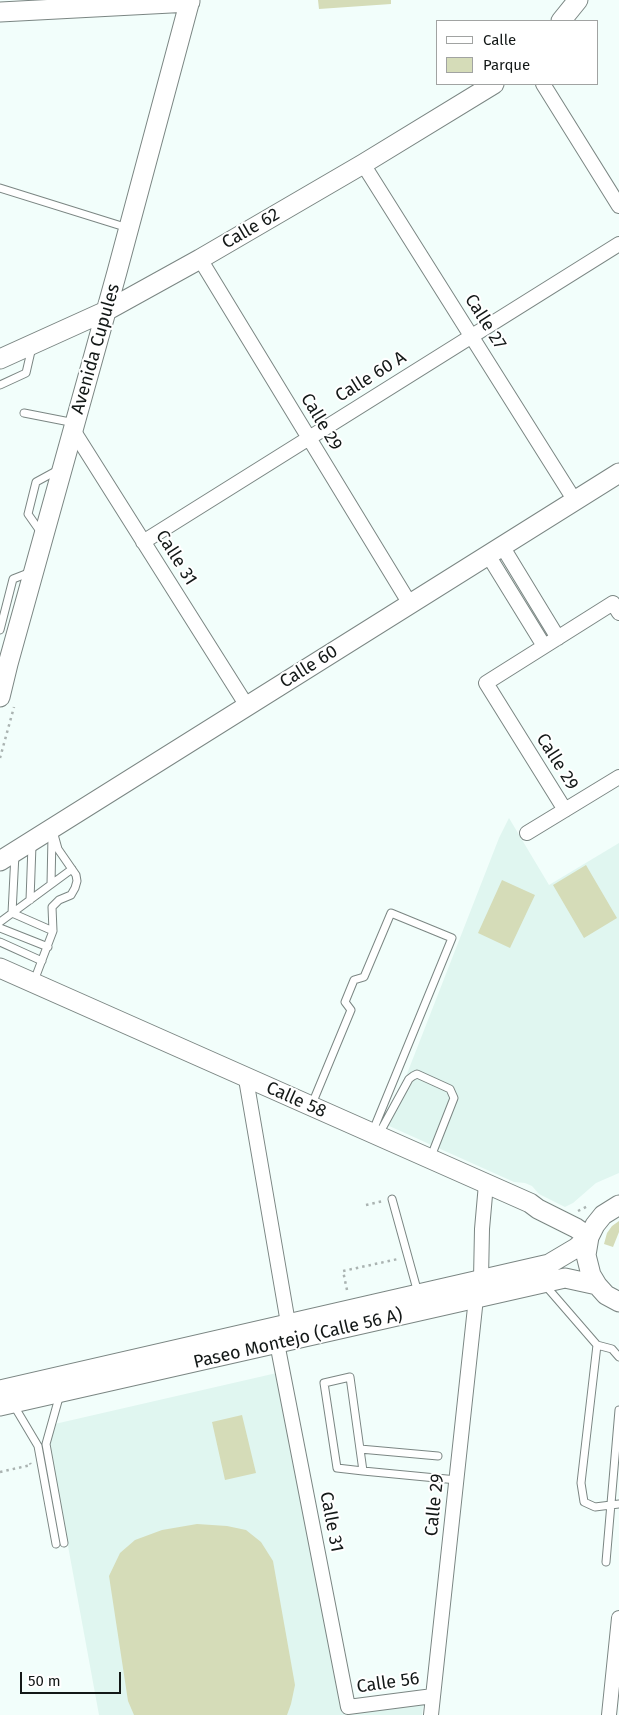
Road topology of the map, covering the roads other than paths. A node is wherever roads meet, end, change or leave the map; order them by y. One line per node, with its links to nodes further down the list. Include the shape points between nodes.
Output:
1 (578, 0): 4 (main road)
2 (190, 1): 3 (main road); 10 (main road, Avenida Cupules)
3 (0, 12)
4 (562, 20)
5 (492, 85): 7 (main road, Calle 62)
6 (544, 85): 9 (street)
7 (363, 164): 12 (main road, Calle 62); 14 (street, Calle 27)
8 (0, 188): 10 (lane)
9 (619, 206)
10 (129, 228): 13 (main road, Avenida Cupules)
11 (619, 244): 14 (street, Calle 60 A)
12 (200, 259): 13 (main road, Calle 62); 20 (street, Calle 29)
13 (106, 311): 15 (main road, Calle 62); 19 (main road, Avenida Cupules)
14 (472, 336): 20 (street, Calle 60 A); 22 (street, Calle 27)
15 (33, 345): 16 (main road, Calle 62); 17 (lane, via 26,373)
16 (0, 359)
17 (0, 385)
18 (24, 413): 19 (lane)
19 (74, 427): 23 (street, Calle 31); 25 (main road, Avenida Cupules)
20 (309, 438): 23 (street, Calle 60 A); 26 (street, Calle 29)
21 (619, 473): 22 (main road, Calle 60)
22 (575, 501): 24 (main road, Calle 60)
23 (143, 542): 32 (street, Calle 31)
24 (495, 551): 26 (main road, Calle 60); 29 (street); 30 (street)
25 (34, 571): 28 (lane, via 13,580); 31 (main road, Avenida Cupules, via 6,660)
26 (410, 604): 32 (main road, Calle 60)
27 (616, 608): 29 (street)
28 (0, 630)
29 (558, 638): 30 (street)
30 (544, 646): 34 (street, Calle 29, via 486,683)
31 (0, 697)
32 (247, 706): 35 (main road, Calle 60)
33 (619, 777): 34 (street)
34 (565, 810): 36 (street)
35 (52, 828): 37 (main road, Calle 60); 39 (lane, via 58,849); 40 (lane)
36 (527, 833)
37 (32, 840): 38 (main road, Calle 60); 41 (lane)
38 (8, 856): 42 (lane)
39 (72, 869): 40 (lane); 45 (lane, via 76,888 52,907)
40 (51, 884): 41 (lane)
41 (30, 900): 42 (lane)
42 (12, 914): 43 (lane); 45 (lane)
43 (0, 922)
44 (0, 928): 47 (lane)
45 (53, 931): 47 (lane)
46 (0, 942): 48 (lane)
47 (48, 947): 48 (lane)
48 (42, 961): 50 (lane)
49 (0, 968): 50 (main road, Calle 58)
50 (34, 983): 51 (main road, Calle 58)
51 (246, 1079): 52 (main road, Calle 58); 65 (street)
52 (311, 1107): 53 (main road, Calle 58); 53 (lane, via 351,1010 345,1002 354,980 364,977 391,913 452,938)
53 (374, 1135): 54 (main road, Calle 58); 54 (lane, via 409,1079 417,1074 450,1089 454,1098)
54 (430, 1159): 55 (main road, Calle 58)
55 (486, 1184): 58 (main road, Calle 58, via 530,1203); 59 (street)
56 (392, 1199): 62 (lane)
57 (619, 1206): 58 (main road, via 603,1215)
58 (589, 1237): 59 (main road, Paseo Montejo (Calle 56 A), via 549,1264); 61 (main road, via 587,1264)
59 (481, 1279): 62 (main road, Paseo Montejo (Calle 56 A))
60 (543, 1283): 61 (main road, Paseo Montejo (Calle 56 A), via 564,1278); 63 (main road, Paseo Montejo (Calle 56 A)); 67 (lane)
61 (597, 1285): 64 (main road)
62 (418, 1294): 65 (main road, Paseo Montejo (Calle 56 A))
63 (476, 1298): 66 (main road, Paseo Montejo (Calle 56 A)); 76 (street, Calle 29)
64 (619, 1302)
65 (288, 1323): 69 (main road, Paseo Montejo (Calle 56 A))
66 (277, 1343): 70 (main road, Paseo Montejo (Calle 56 A)); 81 (street, Calle 31)
67 (597, 1345): 68 (lane, via 612,1349); 77 (lane, via 581,1484 584,1502 595,1507)
68 (619, 1358)
69 (0, 1390)
70 (61, 1392): 71 (main road, Paseo Montejo (Calle 56 A)); 71 (lane, via 46,1444 60,1543 38,1446)
71 (7, 1405)
72 (619, 1410): 77 (lane)
73 (360, 1449): 74 (lane); 75 (lane); 75 (lane, via 350,1377 324,1383 337,1468)
74 (438, 1456)
75 (363, 1471): 76 (lane)
76 (457, 1480): 80 (street, Calle 29)
77 (615, 1504): 78 (lane)
78 (606, 1562)
79 (619, 1618): 83 (street)
80 (433, 1696): 81 (street, Calle 56); 82 (street, Calle 29)
81 (348, 1707)
82 (431, 1715)
83 (609, 1715)

